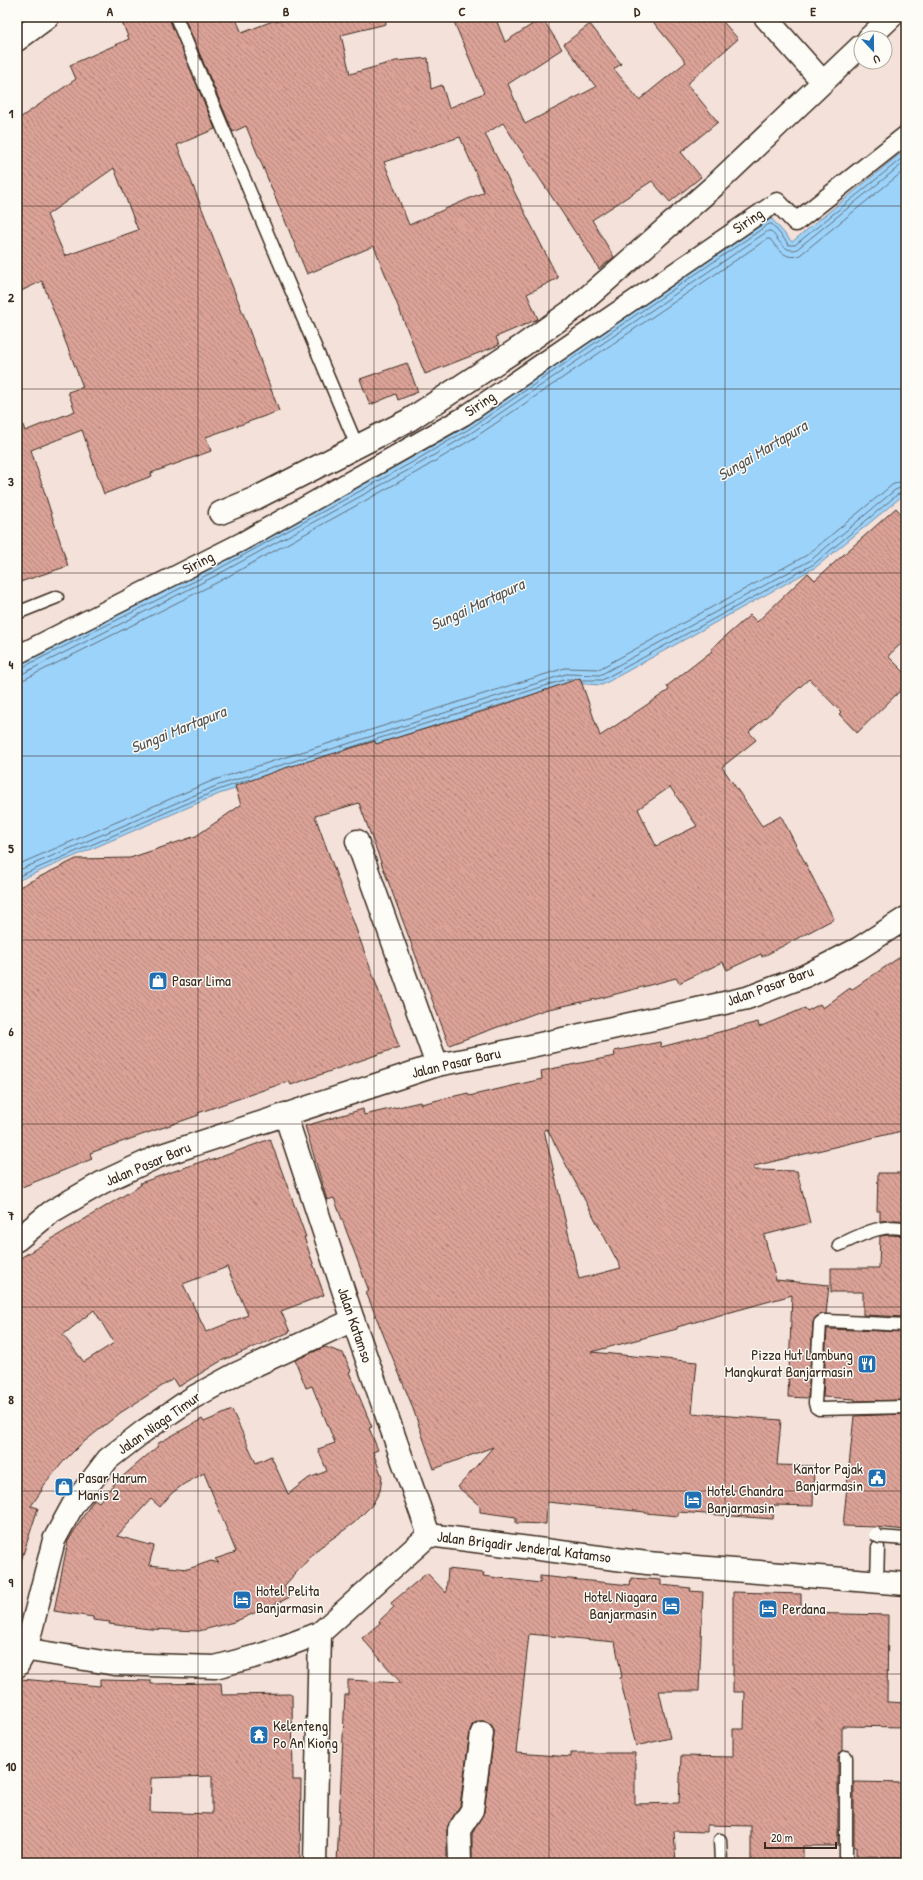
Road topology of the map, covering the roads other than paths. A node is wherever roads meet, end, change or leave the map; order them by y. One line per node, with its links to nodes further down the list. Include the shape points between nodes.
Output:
1 (48, 17): 6 (street)
2 (176, 17): 10 (lane)
3 (765, 17): 8 (street)
4 (891, 17): 5 (street)
5 (877, 30)
6 (17, 40)
7 (853, 54): 8 (street)
8 (823, 82): 10 (street, via 714,186 574,309 409,420)
9 (906, 135): 14 (street, Siring, via 796,222 777,202 464,416 243,541)
10 (356, 446): 11 (street, via 256,498)
11 (220, 513)
12 (57, 597): 13 (lane)
13 (17, 612)
14 (17, 654)
15 (357, 841): 17 (street)
16 (906, 918): 17 (street, Jalan Pasar Baru, via 858,949 805,976 747,998)
17 (437, 1065): 18 (street, Jalan Pasar Baru)
18 (285, 1114): 20 (street, Jalan Pasar Baru, via 159,1156 103,1182 51,1212); 22 (street, Jalan Katamso)
19 (906, 1229): 21 (lane, via 882,1228)
20 (17, 1240)
21 (839, 1245)
22 (353, 1320): 26 (street, Jalan Katamso); 32 (street, Jalan Niaga Timur, via 236,1374 192,1398 108,1459 72,1505 54,1540)
23 (906, 1325): 24 (lane, via 828,1321 820,1323 815,1403 819,1408)
24 (906, 1407)
25 (875, 1531): 27 (lane, bridge, via 879,1537)
26 (429, 1535): 29 (street, Jalan Brigadir Jenderal Katamso, via 647,1563); 31 (street, Jalan Brigadir Jenderal Katamso)
27 (906, 1539)
28 (878, 1547): 29 (lane)
29 (877, 1582): 30 (street, Jalan Brigadir Jenderal Katamso)
30 (906, 1584)
31 (320, 1633): 32 (street, Jalan Brigadir Jenderal Katamso, via 264,1654 214,1667 115,1664); 36 (street)
32 (20, 1654)
33 (482, 1733): 37 (street, via 472,1810 459,1830)
34 (846, 1757): 39 (lane)
35 (720, 1840): 38 (lane)
36 (315, 1863)
37 (460, 1863)
38 (721, 1863)
39 (846, 1863)

